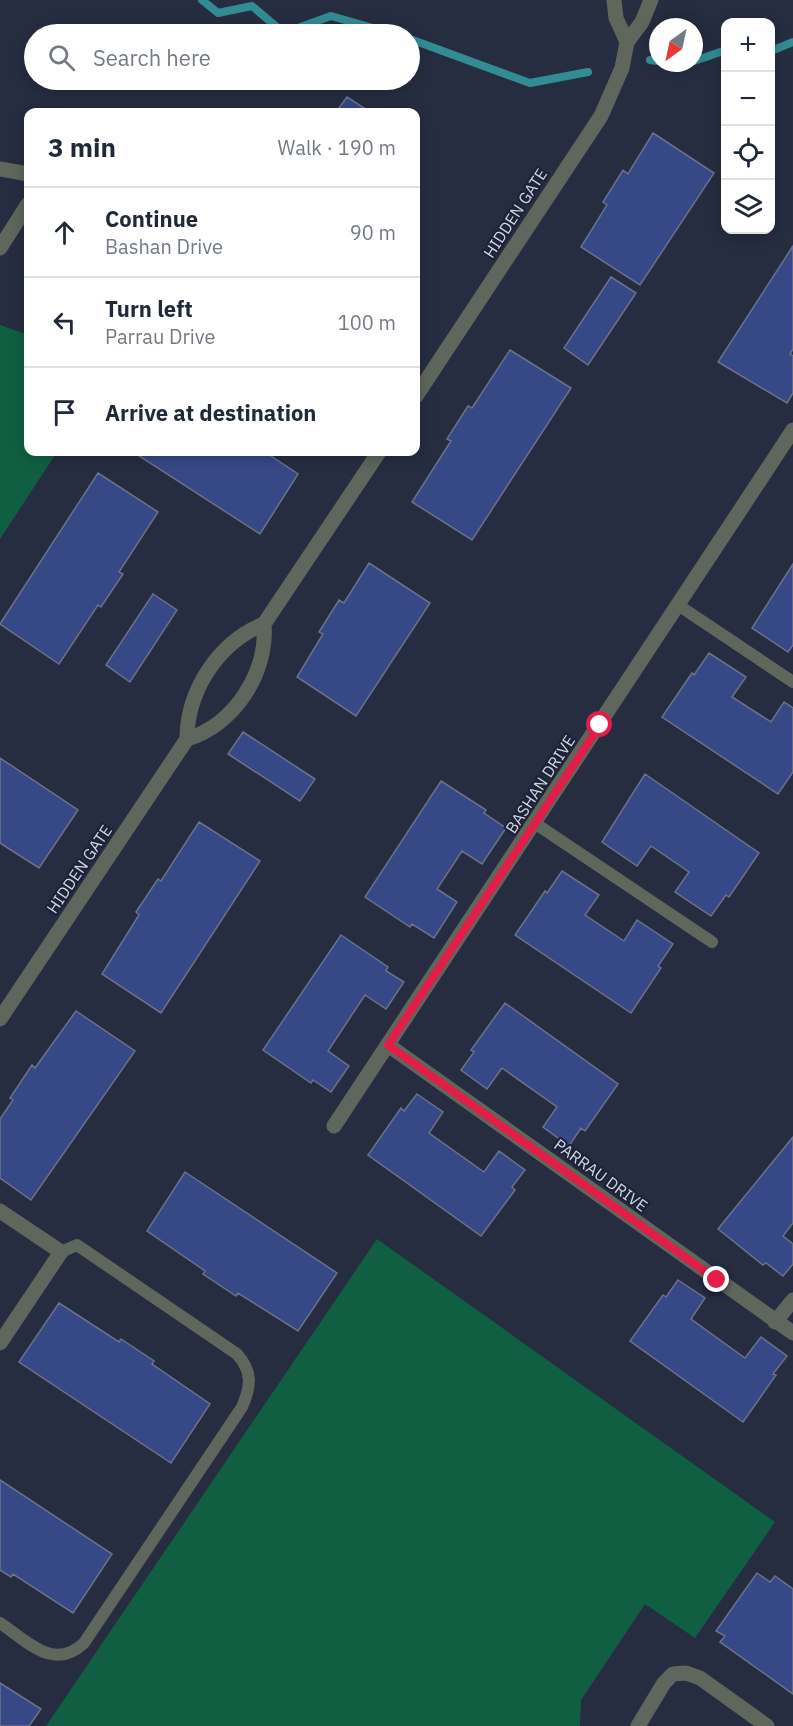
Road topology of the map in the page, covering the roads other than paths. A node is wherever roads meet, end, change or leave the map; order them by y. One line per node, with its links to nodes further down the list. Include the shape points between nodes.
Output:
1 (614, 0): 3 (street, via 616,18)
2 (651, 0): 3 (street, HIDDEN GATE, via 642,22)
3 (627, 42): 8 (street, HIDDEN GATE, via 622,69 601,116)
4 (0, 169): 5 (street)
5 (24, 173)
6 (24, 210): 7 (street)
7 (0, 248)
8 (420, 390)
9 (793, 430): 11 (street, BASHAN DRIVE)
10 (376, 456): 12 (street, HIDDEN GATE)
11 (678, 605): 13 (lane); 15 (street, BASHAN DRIVE)
12 (264, 624): 14 (street, HIDDEN GATE, via 235,639 208,670 190,710); 14 (street, HIDDEN GATE, via 266,637 259,666 243,697 215,727)
13 (793, 682)
14 (187, 739): 17 (street, HIDDEN GATE)
15 (536, 824): 16 (lane); 18 (street, BASHAN DRIVE)
16 (712, 942)
17 (0, 1019)
18 (388, 1045): 19 (street, BASHAN DRIVE); 23 (street, PARRAU DRIVE)
19 (334, 1126)
20 (0, 1211): 21 (street)
21 (61, 1252): 25 (street); 26 (lane, via 77,1245 237,1354 247,1365 249,1392 75,1652 55,1656 43,1652)
22 (793, 1300): 23 (street)
23 (776, 1322): 24 (street, PARRAU DRIVE)
24 (793, 1334)
25 (0, 1343)
26 (0, 1623)
27 (638, 1726): 28 (street, via 664,1683 673,1674 686,1673 700,1678)
28 (767, 1726)

